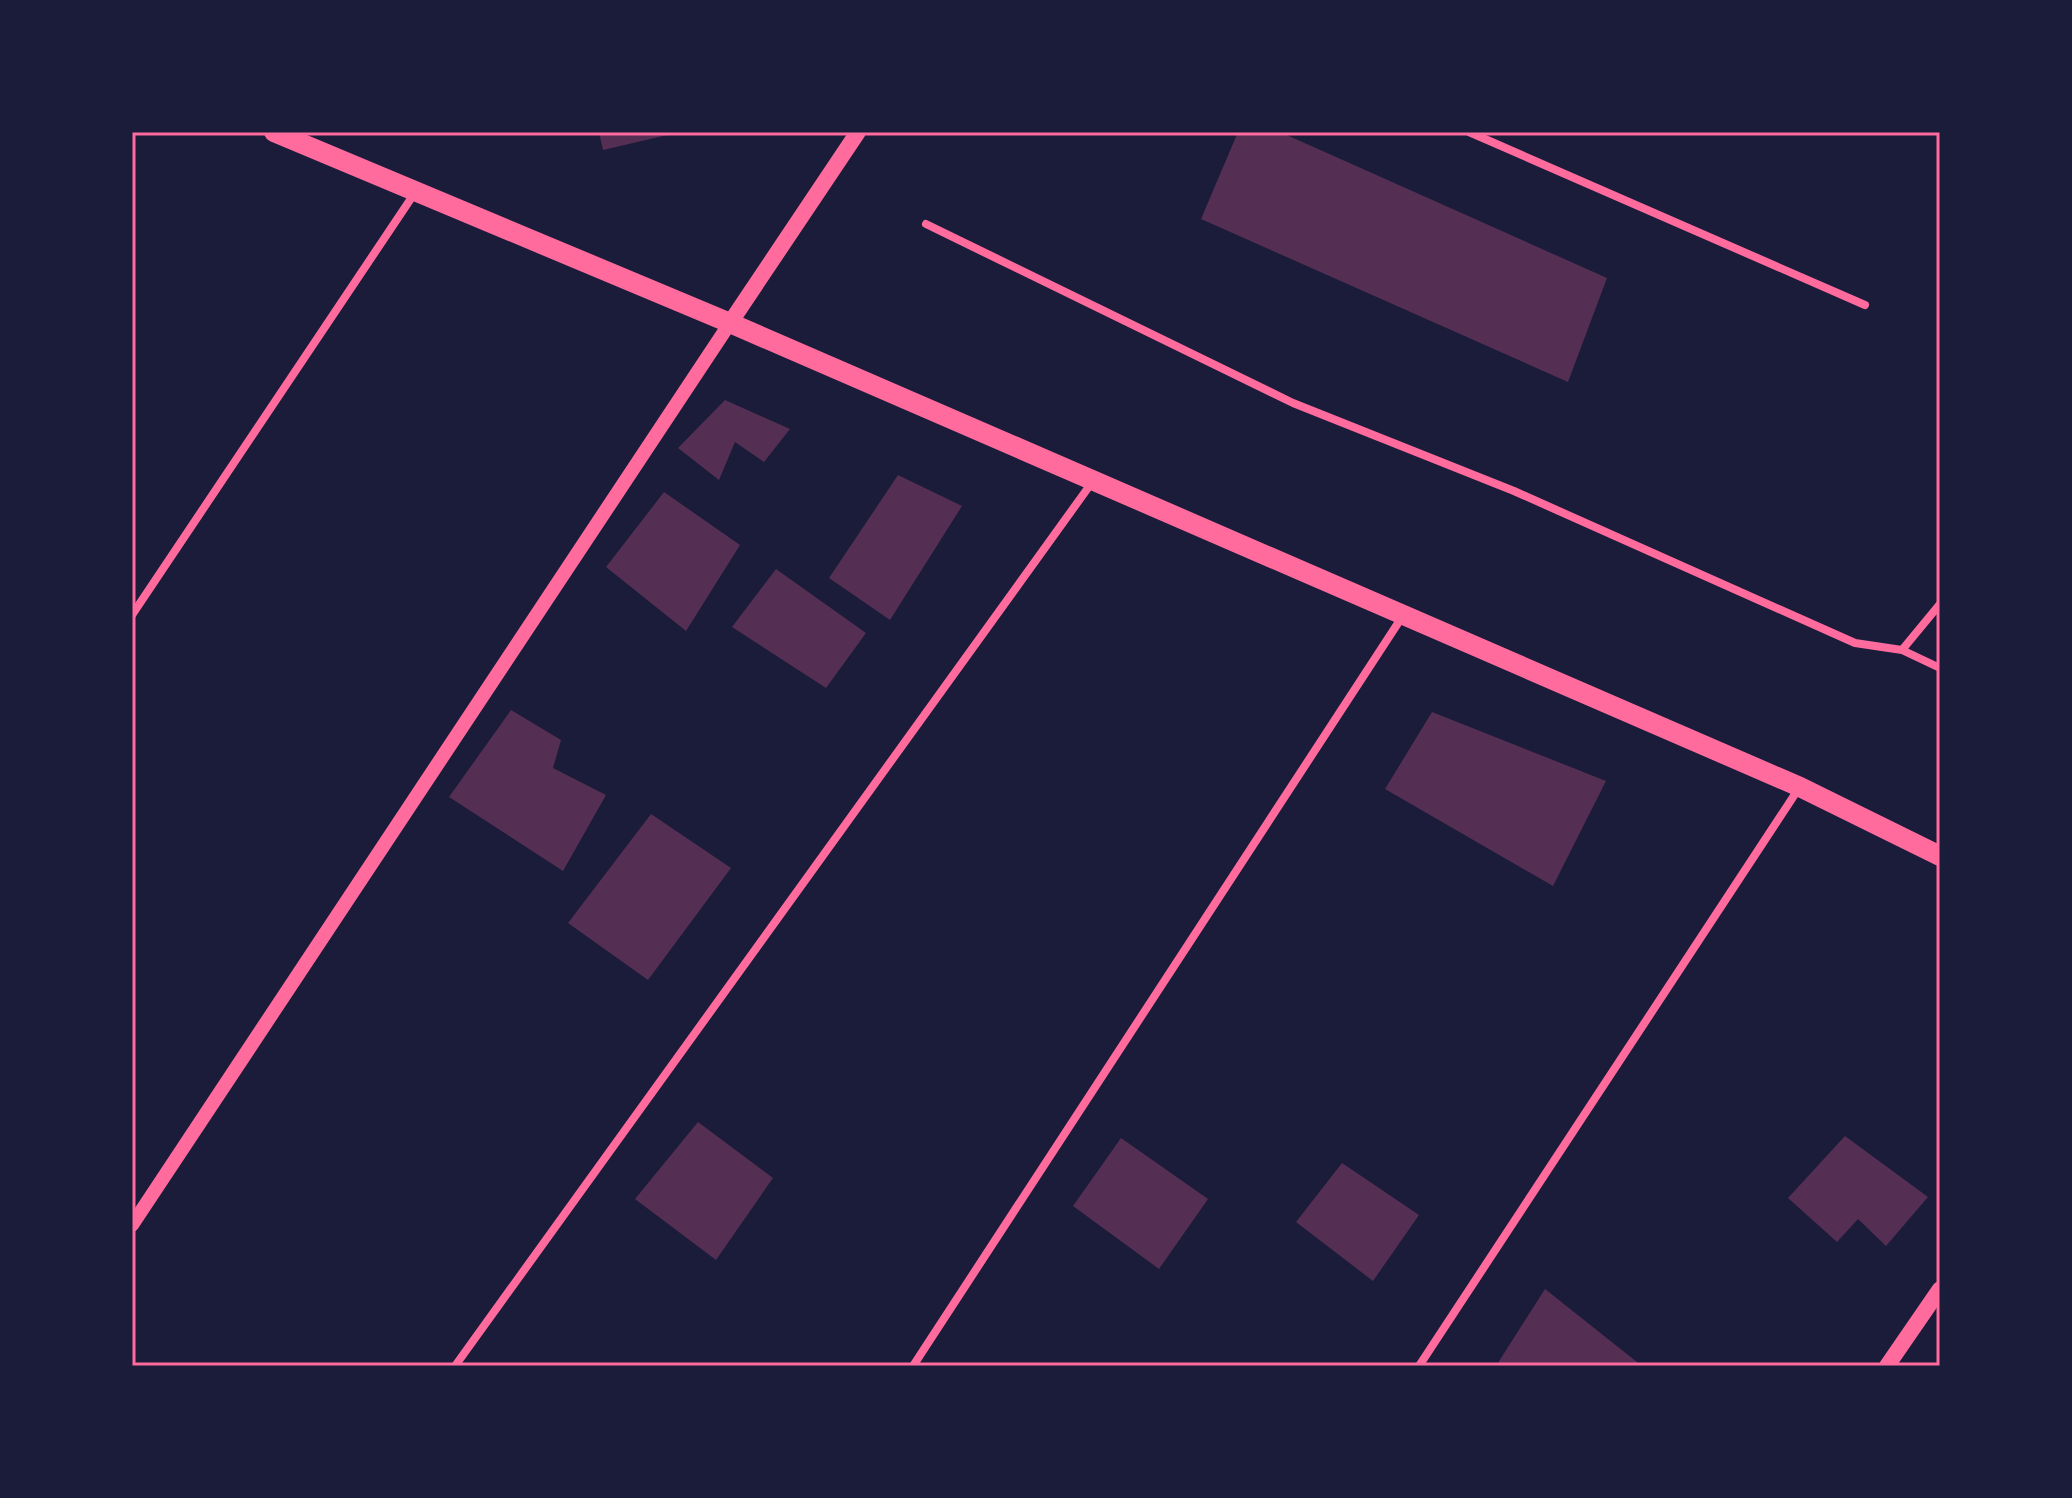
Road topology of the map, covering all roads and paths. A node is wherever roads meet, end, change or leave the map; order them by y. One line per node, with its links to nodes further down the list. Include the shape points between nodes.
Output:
1 (274, 132): 4 (main road)
2 (858, 132): 7 (main road)
3 (1469, 132): 6 (street)
4 (416, 191): 7 (main road); 10 (street)
5 (926, 224): 12 (street, via 1293,403 1514,491 1855,643)
6 (1865, 305)
7 (730, 323): 8 (main road); 16 (street)
8 (1093, 481): 11 (main road); 18 (street)
9 (1940, 604): 12 (street)
10 (132, 615)
11 (1403, 615): 14 (main road); 19 (street)
12 (1902, 650): 13 (street)
13 (1940, 668)
14 (1800, 787): 15 (main road); 20 (street)
15 (1940, 856)
16 (132, 1225)
17 (1940, 1289): 21 (main road)
18 (455, 1366)
19 (913, 1366)
20 (1419, 1366)
21 (1887, 1366)

